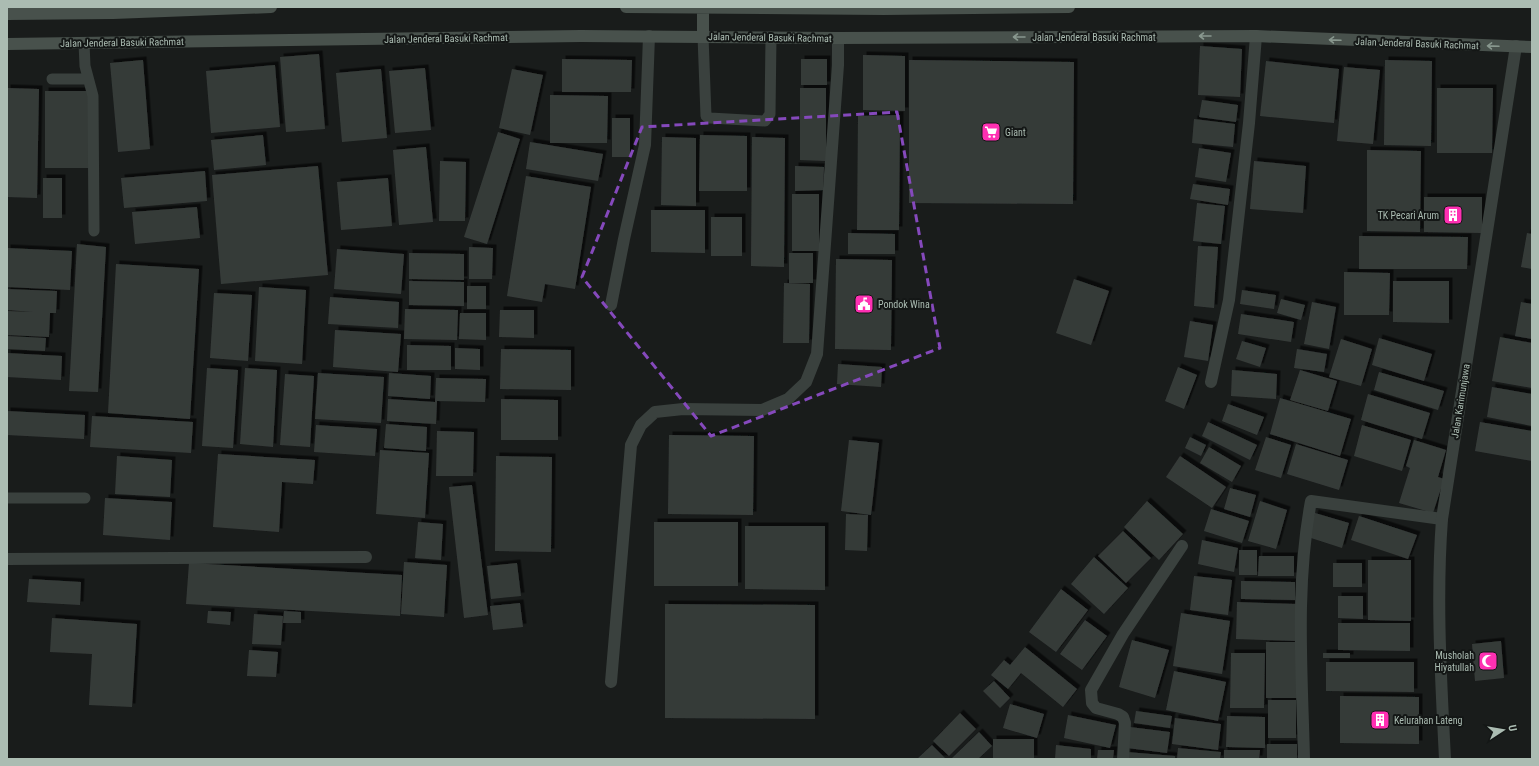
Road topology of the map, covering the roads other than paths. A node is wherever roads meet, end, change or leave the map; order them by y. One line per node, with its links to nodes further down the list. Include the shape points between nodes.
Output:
1 (271, 7): 7 (main road)
2 (626, 7): 5 (main road)
3 (1060, 7): 4 (main road); 6 (main road)
4 (1069, 7)
5 (703, 8): 6 (main road); 9 (main road)
6 (952, 8)
7 (7, 14)
8 (649, 36): 9 (main road, Jalan Jenderal Basuki Rachmat); 13 (main road, Jalan Jenderal Basuki Rachmat); 20 (street, via 645,145)
9 (703, 36): 11 (main road, Jalan Jenderal Basuki Rachmat); 11 (lane, via 706,116 765,121 770,114)
10 (1256, 36): 12 (main road, Jalan Jenderal Basuki Rachmat, one-way to 12); 15 (main road, Jalan Jenderal Basuki Rachmat, one-way to 10); 21 (street, via 1229,300)
11 (771, 37): 12 (main road, Jalan Jenderal Basuki Rachmat)
12 (838, 38): 28 (street, via 817,354 806,382 788,399 762,410 683,409 655,412 641,425 631,445)
13 (84, 43): 14 (main road, Jalan Jenderal Basuki Rachmat); 18 (lane)
14 (7, 44)
15 (1516, 46): 16 (main road, Jalan Jenderal Basuki Rachmat); 24 (street, Jalan Karimunjawa)
16 (1532, 47)
17 (52, 79): 18 (lane)
18 (87, 79): 19 (lane, via 93,96)
19 (94, 232)
20 (611, 305)
21 (1211, 382)
22 (7, 498): 23 (lane)
23 (85, 498)
24 (1442, 519): 30 (street, via 1311,501 1301,584); 31 (street, Jalan Karimunjawa, via 1439,608)
25 (1182, 546): 29 (street, via 1123,634 1091,690 1092,703 1096,708 1123,717)
26 (366, 557): 27 (street)
27 (7, 559)
28 (611, 682)
29 (1123, 759)
30 (1304, 759)
31 (1445, 759)

